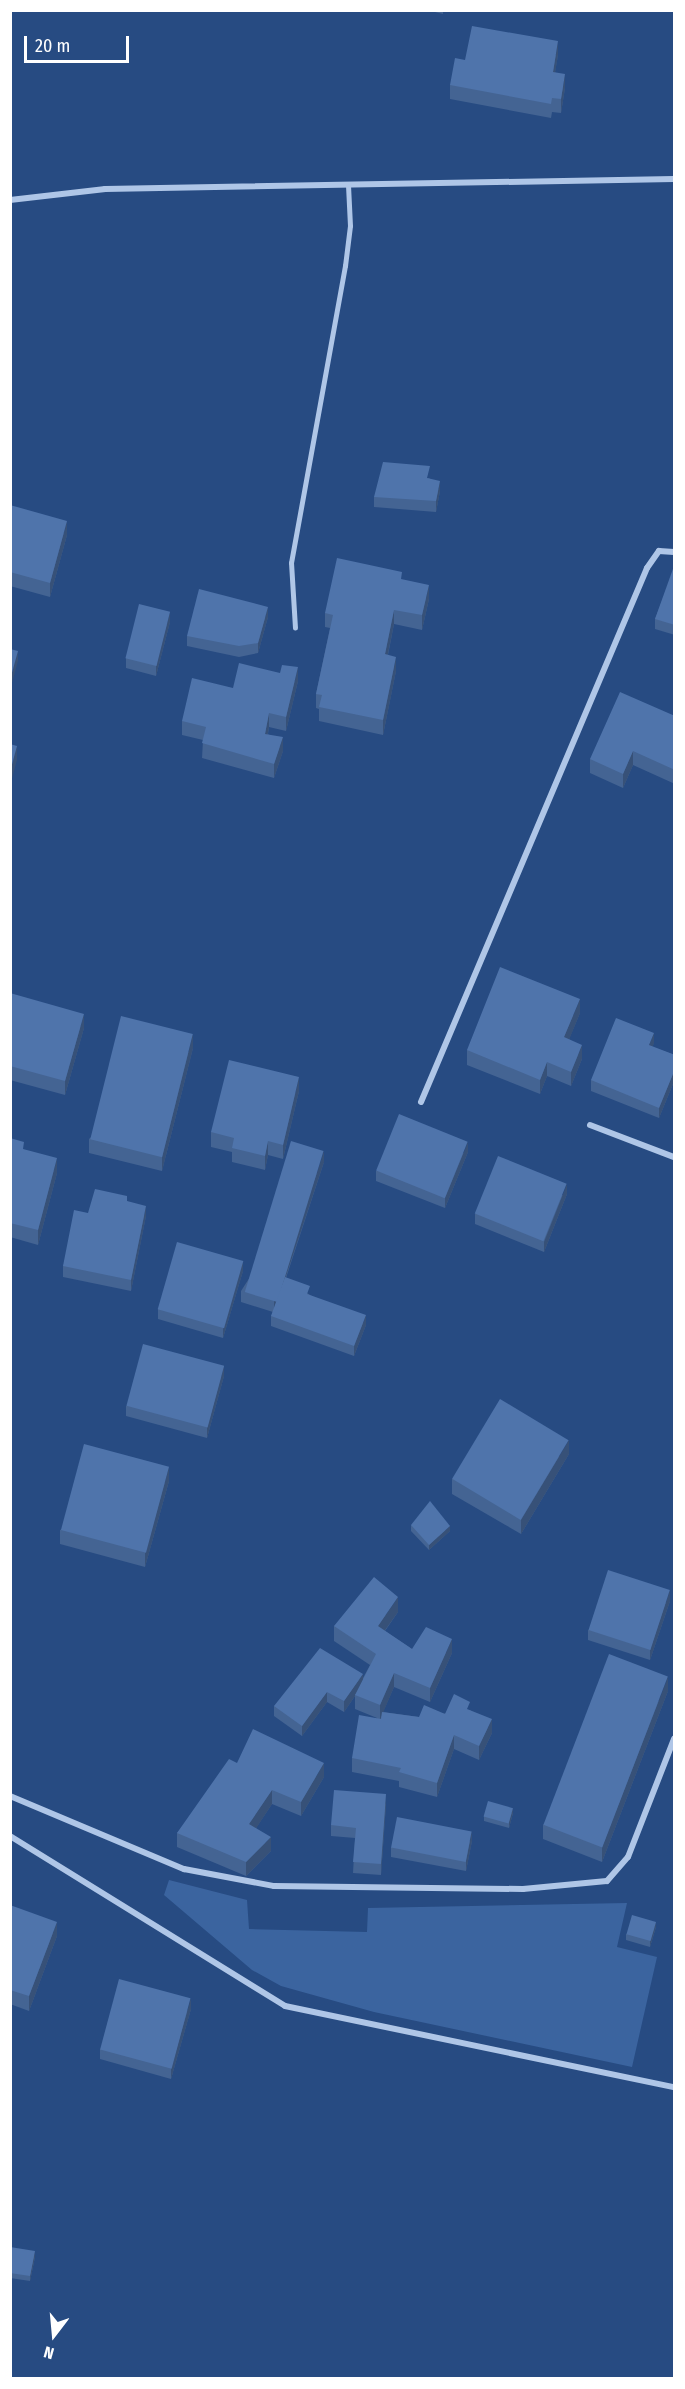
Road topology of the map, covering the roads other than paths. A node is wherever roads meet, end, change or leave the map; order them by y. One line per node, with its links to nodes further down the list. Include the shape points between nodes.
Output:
1 (675, 179): 2 (street)
2 (348, 185): 3 (street, via 105,189); 5 (lane, via 350,226 345,266 291,563)
3 (10, 200)
4 (675, 552): 6 (street, via 659,551 647,568)
5 (295, 628)
6 (421, 1102)
7 (591, 1125): 8 (street)
8 (675, 1157)
9 (675, 1739): 10 (street, via 628,1857 607,1881 523,1889 274,1886 184,1869)
10 (10, 1796)
11 (10, 1836): 12 (street, via 285,2006)
12 (675, 2086)

